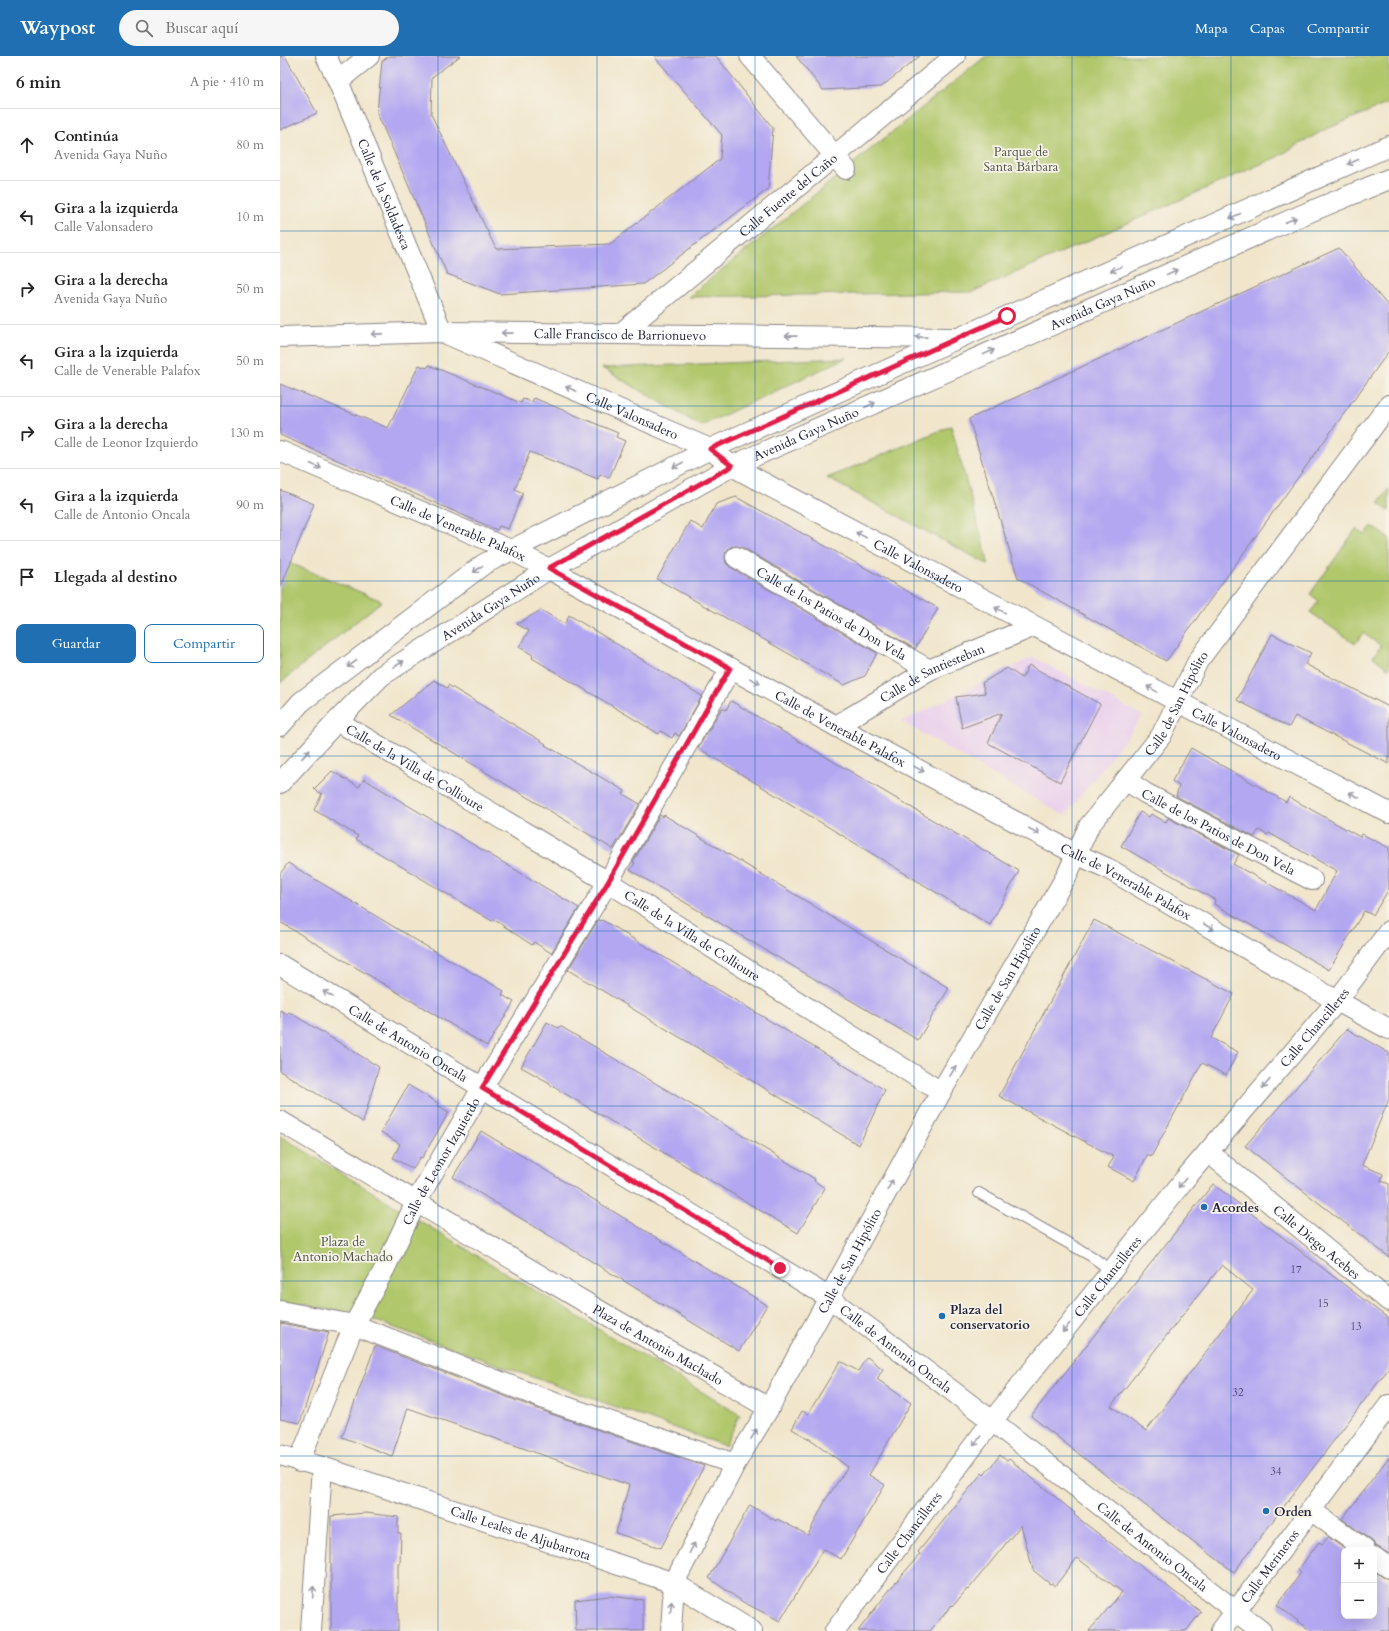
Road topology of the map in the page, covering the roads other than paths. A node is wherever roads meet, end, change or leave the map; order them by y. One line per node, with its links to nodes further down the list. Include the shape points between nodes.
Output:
1 (326, 56): 5 (street, Calle de la Soldadesca)
2 (369, 56): 5 (street)
3 (750, 56): 7 (street)
4 (955, 56): 7 (street, Calle Fuente del Caño)
5 (338, 81): 9 (street, Calle de la Soldadesca)
6 (1389, 146): 12 (street, Avenida Gaya Nuño, one-way to 12)
7 (841, 162): 10 (street, Calle Fuente del Caño)
8 (1389, 179): 16 (street, Avenida Gaya Nuño, one-way to 8)
9 (442, 332): 10 (street, Calle Francisco de Barrionuevo, one-way to 9); 11 (street, Calle Francisco de Barrionuevo, one-way to 11); 14 (street, Calle Valonsadero, one-way to 9)
10 (620, 334): 12 (street, Calle Francisco de Barrionuevo, one-way to 10)
11 (280, 337)
12 (960, 338): 14 (street, Avenida Gaya Nuño)
13 (1389, 405): 23 (street, Calle de San Hipólito, via 1198,662)
14 (710, 449): 16 (street, Calle Valonsadero); 17 (street, Avenida Gaya Nuño, one-way to 17)
15 (280, 451): 17 (street, Calle de Venerable Palafox, one-way to 17)
16 (732, 466): 19 (street, Avenida Gaya Nuño); 20 (street, Calle Valonsadero, one-way to 16)
17 (513, 551): 19 (street, Calle de Venerable Palafox); 25 (street, Avenida Gaya Nuño, one-way to 25, via 484,564 301,702)
18 (736, 557): 22 (street, Calle de los Patios de Don Vela)
19 (549, 568): 21 (street, Calle de Venerable Palafox); 24 (street, Avenida Gaya Nuño, one-way to 19, via 381,676)
20 (1032, 627): 22 (street, Calle de Santiesteban); 23 (street, Calle Valonsadero, one-way to 20)
21 (730, 668): 26 (street, Calle de Venerable Palafox, one-way to 26); 32 (street, Calle de Leonor Izquierdo)
22 (929, 670): 26 (street, Calle de Santiesteban)
23 (1177, 703): 27 (street, Calle de San Hipólito, via 1161,736); 29 (street, Calle Valonsadero, one-way to 23)
24 (338, 721): 28 (street, Avenida Gaya Nuño, one-way to 24); 32 (street, Calle de la Villa de Collioure)
25 (280, 726)
26 (836, 726): 30 (street, Calle de Venerable Palafox, one-way to 30)
27 (1126, 780): 30 (street, Calle de San Hipólito, via 1089,826); 31 (street, Calle de los Patios de Don Vela, via 1145,793)
28 (280, 783)
29 (1389, 813)
30 (1076, 854): 35 (street, Calle de Venerable Palafox, one-way to 35, via 1107,868); 38 (street, Calle de San Hipólito, one-way to 30, via 1058,892)
31 (1312, 880)
32 (608, 882): 37 (street, Calle de Leonor Izquierdo); 38 (street, Calle de la Villa de Collioure)
33 (1389, 931): 35 (street, Calle Chancilleres)
34 (280, 965): 37 (street, Calle de Antonio Oncala, one-way to 34)
35 (1337, 1001): 36 (street, Calle de Venerable Palafox); 40 (street, Calle Chancilleres, one-way to 40)
36 (1389, 1029)
37 (482, 1088): 42 (street, Calle de Leonor Izquierdo); 44 (street, Calle de Antonio Oncala)
38 (941, 1092): 44 (street, Calle de San Hipólito, one-way to 38)
39 (280, 1121): 42 (street, Plaza de Antonio Machado)
40 (1208, 1152): 43 (street, Calle Chancilleres, one-way to 43); 45 (street, Calle Diego Acebes)
41 (979, 1193): 43 (lane, via 1091,1256)
42 (416, 1202): 47 (street, Calle de Leonor Izquierdo, via 385,1268); 49 (street, Plaza de Antonio Machado)
43 (1112, 1271): 50 (street, Calle Chancilleres, one-way to 50)
44 (828, 1297): 49 (street, Calle de San Hipólito); 50 (street, Calle de Antonio Oncala)
45 (1389, 1301)
46 (280, 1311): 47 (street)
47 (354, 1325): 52 (street, Calle de Leonor Izquierdo); 53 (street, via 555,1403)
48 (1389, 1405): 55 (street, Calle Merineros)
49 (769, 1408): 53 (street, Calle de San Hipólito, one-way to 49)
50 (992, 1421): 60 (street, Calle de Antonio Oncala); 64 (street, Calle Chancilleres, one-way to 64)
51 (280, 1455): 52 (street, Calle Leales de Aljubarrota)
52 (299, 1462): 54 (street, Calle Leales de Aljubarrota)
53 (735, 1464): 59 (street, Calle de San Hipólito, one-way to 53)
54 (322, 1467): 59 (street, Calle Leales de Aljubarrota); 61 (street, one-way to 54)
55 (1311, 1510): 56 (street); 60 (street, Calle Merineros)
56 (1361, 1547)
57 (1377, 1559): 58 (street)
58 (1389, 1568)
59 (674, 1583): 62 (street, one-way to 59); 63 (street, Calle Leales de Aljubarrota)
60 (1236, 1612): 65 (street, Calle Merineros); 66 (street, Calle de Antonio Oncala)
61 (311, 1631)
62 (671, 1631)
63 (752, 1631)
64 (835, 1631)
65 (1221, 1631)
66 (1261, 1631)

